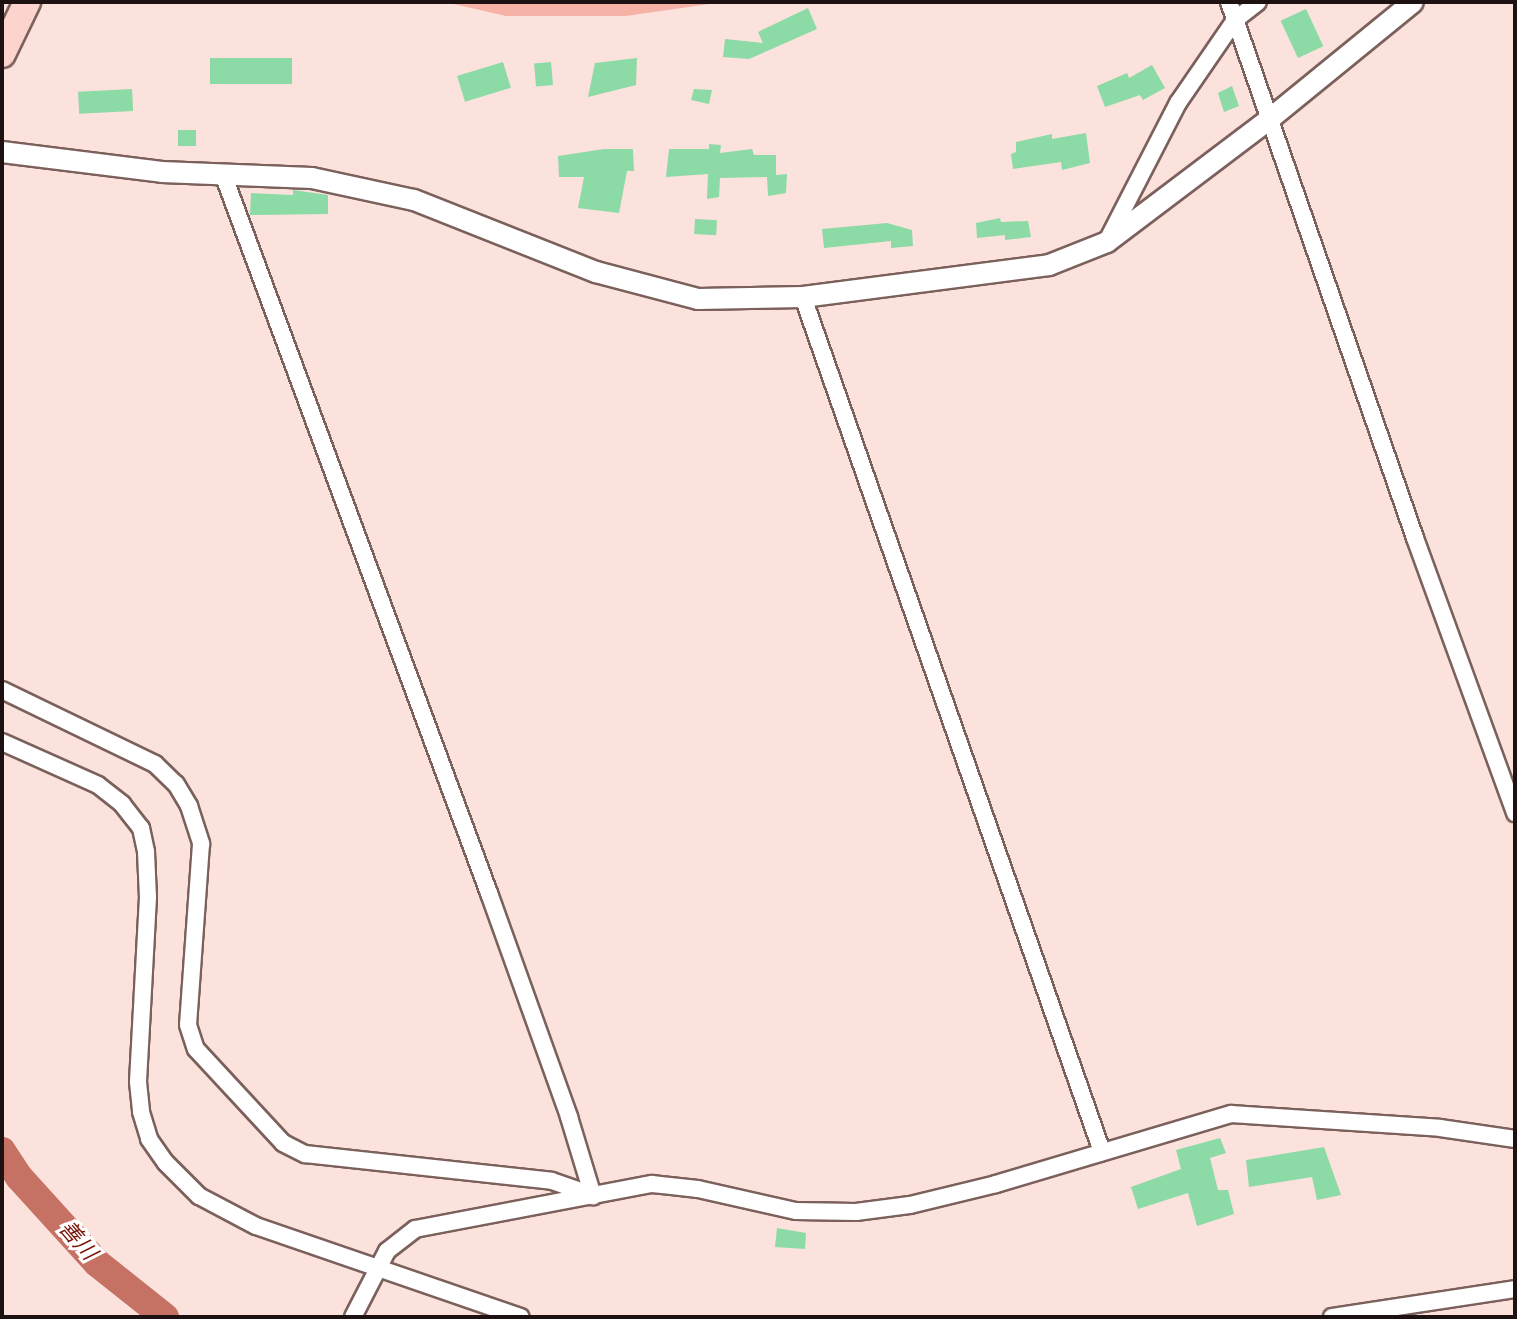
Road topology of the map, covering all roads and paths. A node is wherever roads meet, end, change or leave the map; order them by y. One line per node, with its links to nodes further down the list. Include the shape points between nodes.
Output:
1 (27, 2): 6 (main road)
2 (1229, 2): 5 (street)
3 (1258, 2): 5 (street)
4 (1413, 2): 7 (street)
5 (1235, 20): 7 (street); 10 (street, via 1178,103)
6 (2, 54)
7 (1271, 118): 10 (street); 14 (street)
8 (6, 156): 9 (street)
9 (223, 174): 11 (street, via 312,178 414,200 596,272 698,299); 17 (street, via 500,923)
10 (1107, 242): 11 (street, via 1049,265)
11 (803, 297): 16 (street)
12 (2, 690): 17 (street, via 155,764 176,784 201,844 188,1025 196,1049 283,1143 305,1154 552,1181)
13 (2, 742): 18 (street, via 98,785 141,828 148,897 138,1082 149,1139 166,1163 199,1196 256,1226)
14 (1515, 813)
15 (1515, 1139): 16 (street, via 1440,1128 1231,1114)
16 (1102, 1152): 17 (street, via 910,1205 856,1212 796,1211 652,1184)
17 (593, 1196): 18 (street, via 415,1229 398,1239)
18 (379, 1266): 20 (street); 21 (street)
19 (1515, 1289): 22 (street)
20 (353, 1317)
21 (521, 1317)
22 (1332, 1317)

